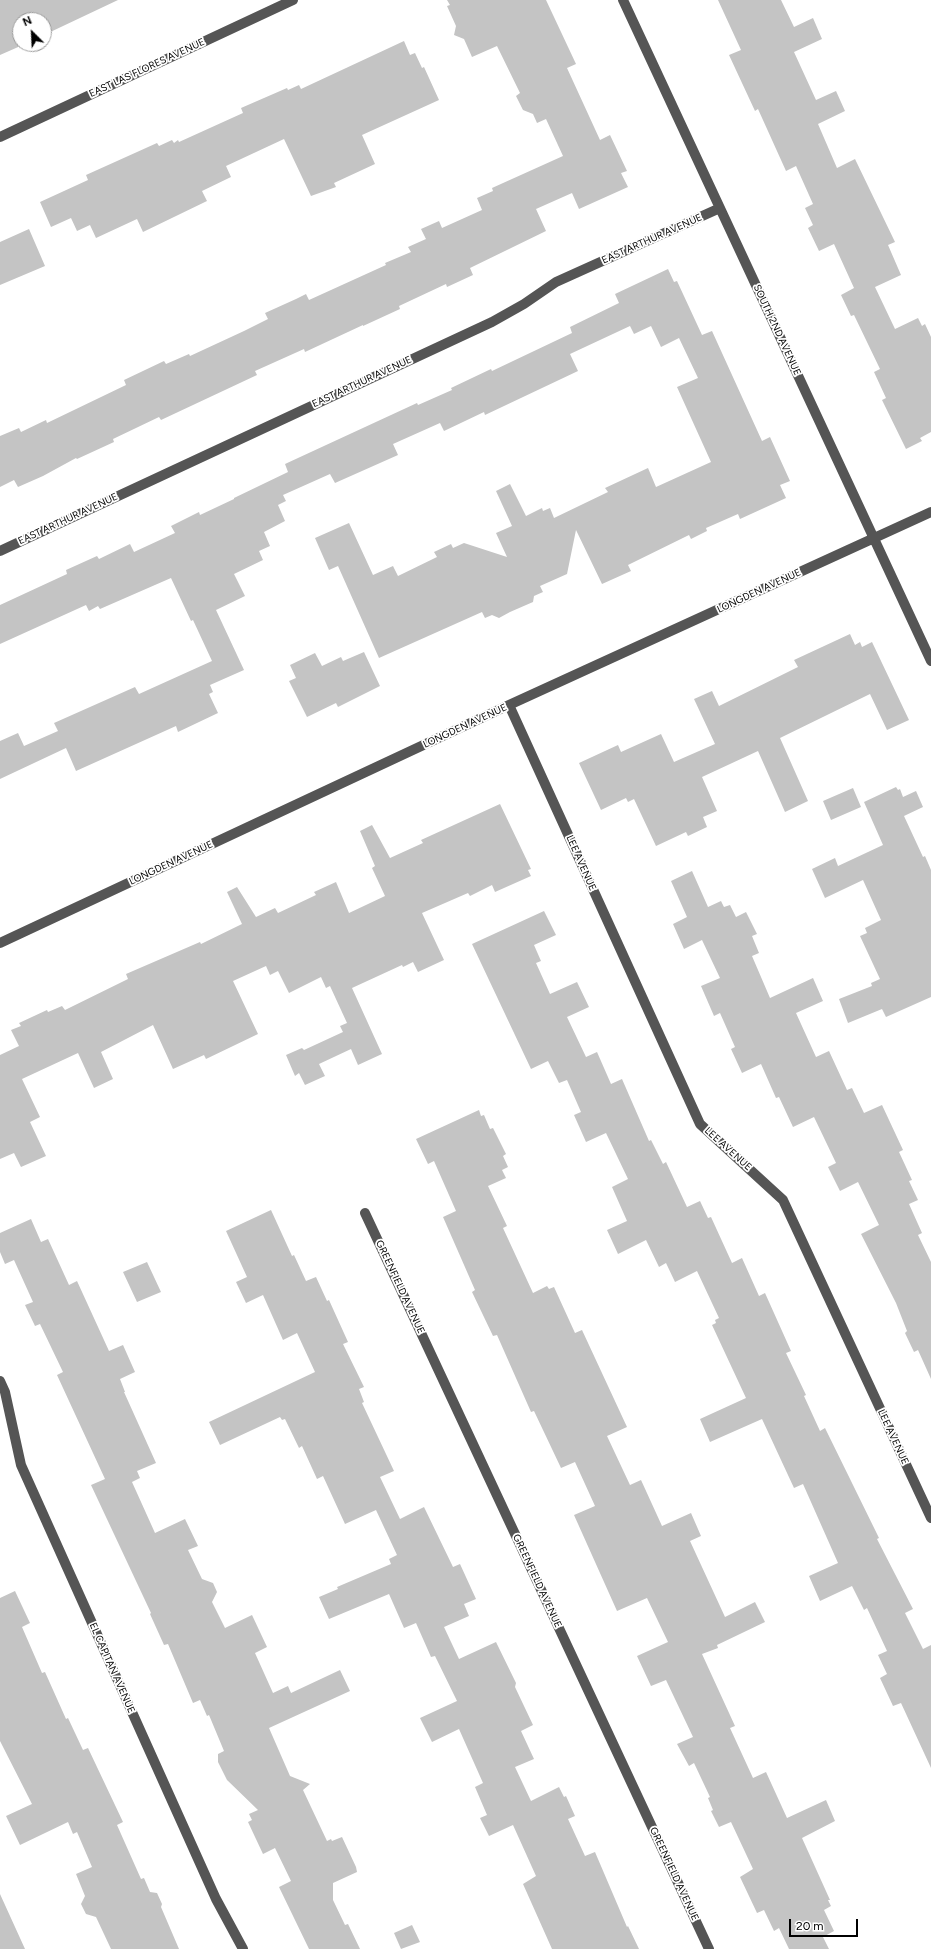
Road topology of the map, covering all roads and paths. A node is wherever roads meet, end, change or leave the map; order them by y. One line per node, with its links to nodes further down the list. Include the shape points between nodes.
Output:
1 (293, 0): 3 (street, EAST LAS FLORES AVENUE)
2 (623, 0): 4 (street, SOUTH 2ND AVENUE)
3 (0, 137)
4 (720, 208): 6 (street, SOUTH 2ND AVENUE); 7 (street, EAST ARTHUR AVENUE, via 556,282 492,322)
5 (931, 512): 6 (street, LONGDEN AVENUE)
6 (874, 539): 8 (street, SOUTH 2ND AVENUE); 9 (street, LONGDEN AVENUE)
7 (0, 551)
8 (931, 661)
9 (510, 705): 10 (street, LONGDEN AVENUE); 13 (street, LEE AVENUE, via 700,1124 783,1200)
10 (0, 943)
11 (365, 1213): 15 (street, GREENFIELD AVENUE)
12 (0, 1381): 14 (street, EL CAPITAN AVENUE, via 5,1392 21,1465 216,1899)
13 (931, 1518)
14 (243, 1949)
15 (709, 1949)

